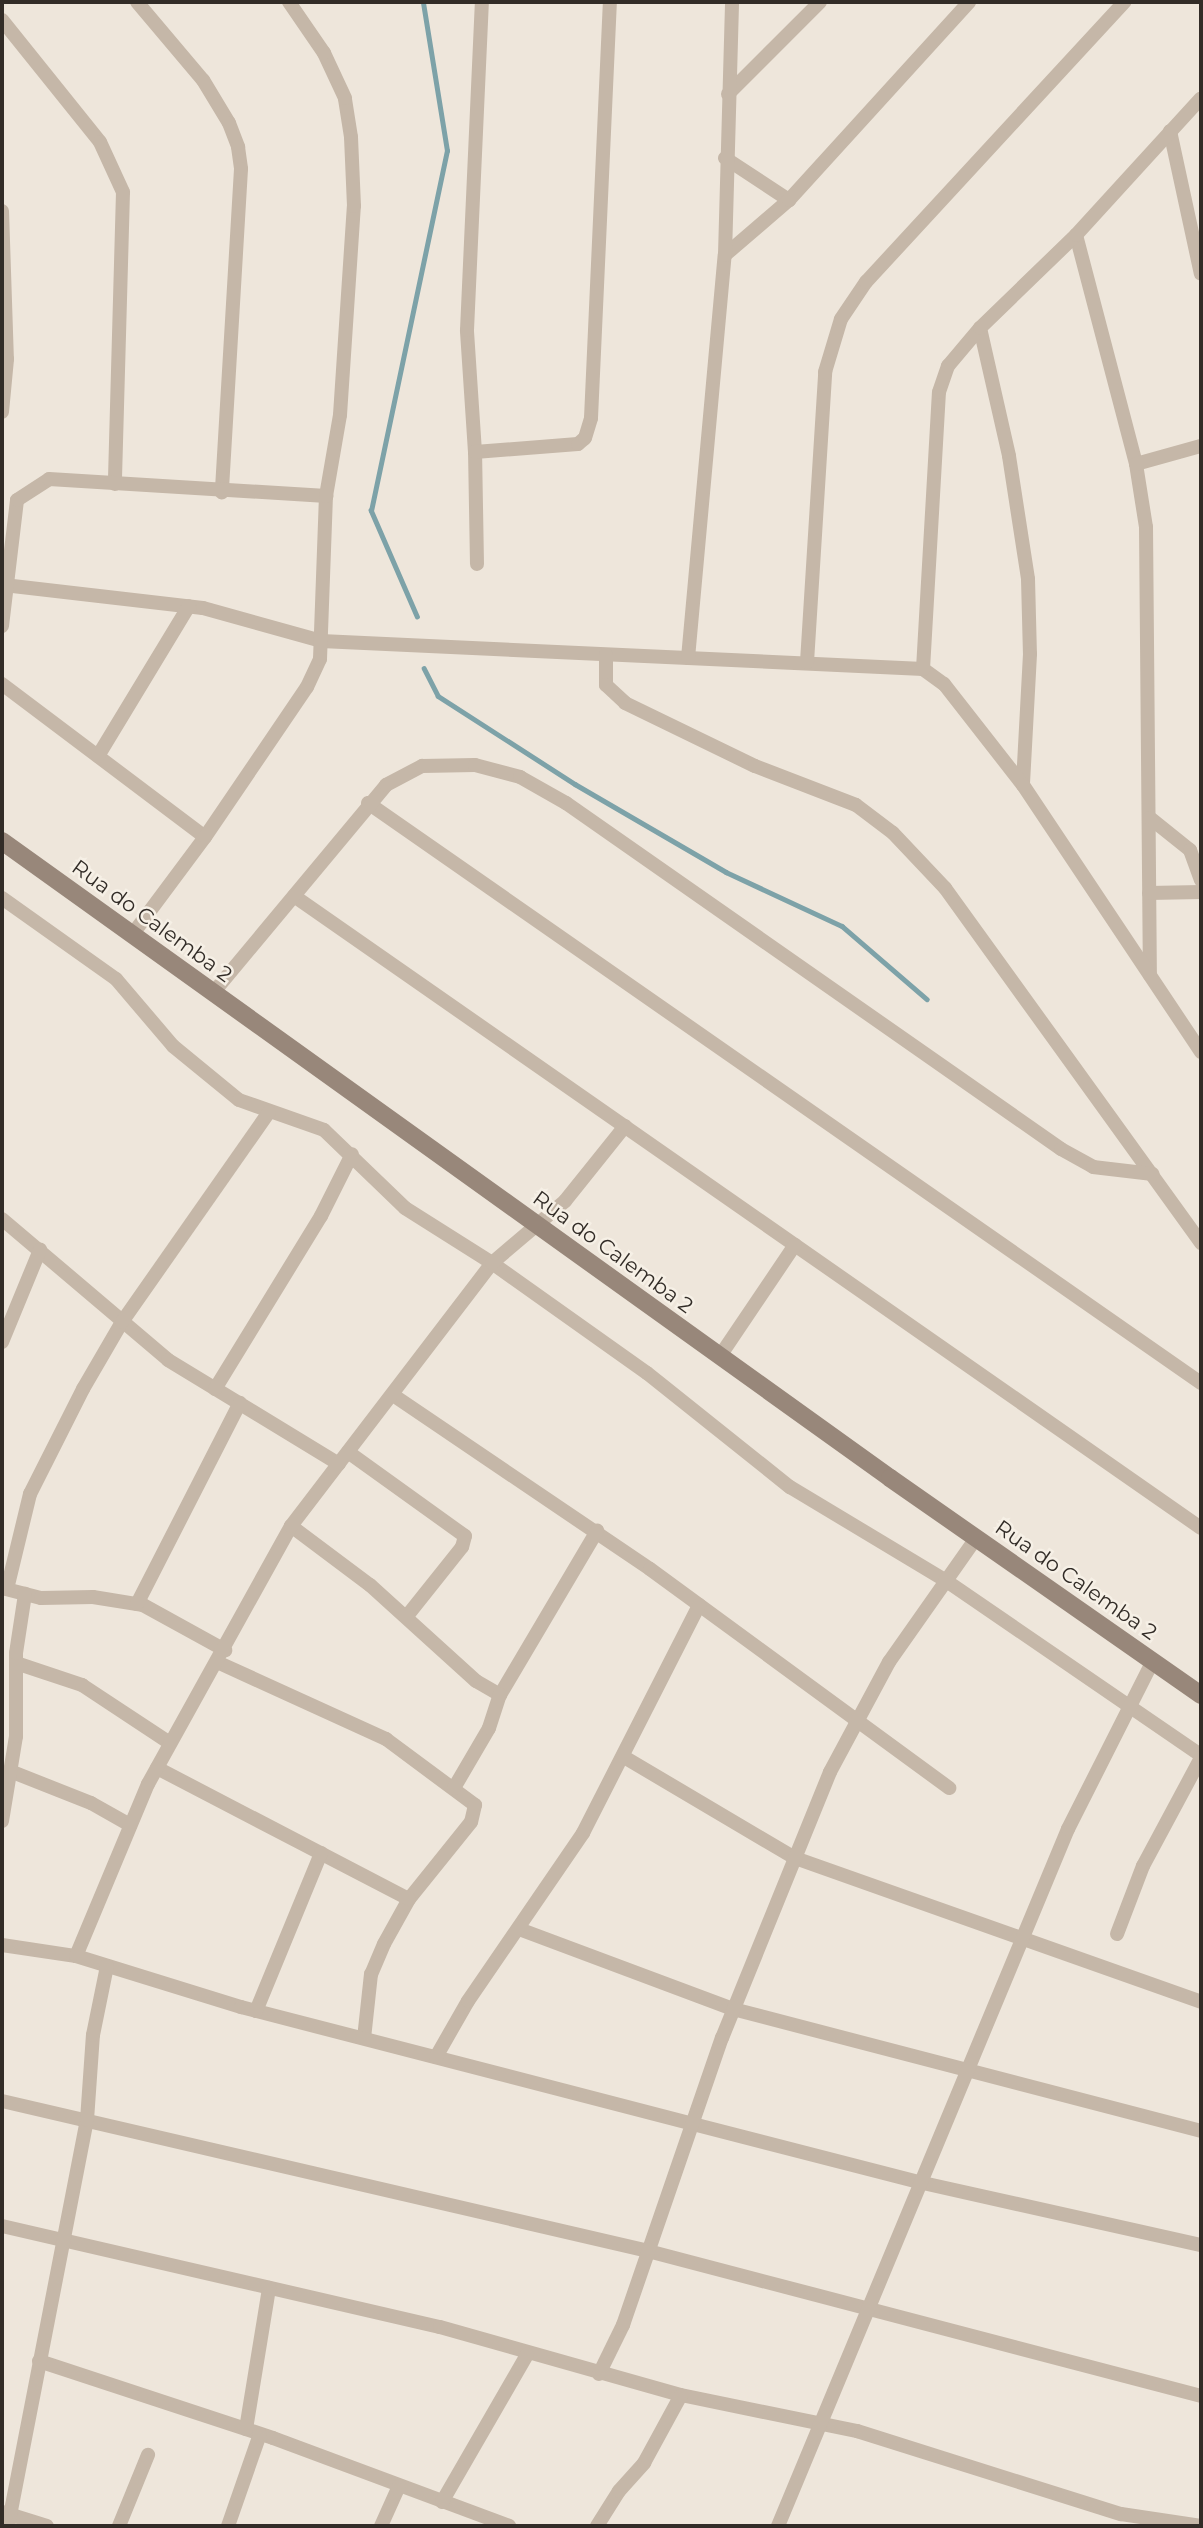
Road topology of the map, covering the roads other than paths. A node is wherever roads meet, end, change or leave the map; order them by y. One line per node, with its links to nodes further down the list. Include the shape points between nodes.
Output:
1 (137, 2): 25 (street, via 203,80 238,147)
2 (289, 2): 27 (street, via 324,53 345,98 351,138 354,206 341,401)
3 (482, 2): 22 (street, via 467,330)
4 (610, 2): 22 (street, via 597,250 596,375 587,433 578,444)
5 (732, 2): 10 (street)
6 (820, 2): 10 (street)
7 (969, 2): 14 (street)
8 (1124, 2): 36 (street, via 866,282 841,319 825,372)
9 (2, 20): 24 (street, via 100,142 123,192)
10 (728, 94): 13 (street)
11 (1201, 98): 12 (street)
12 (1170, 131): 16 (street); 18 (street)
13 (725, 158): 14 (street); 17 (street)
14 (789, 200): 17 (street)
15 (2, 211): 20 (street, via 7,359)
16 (1076, 235): 19 (street); 23 (street)
17 (725, 256): 35 (street)
18 (1201, 274)
19 (980, 328): 37 (street, via 948,366 939,392); 40 (street, via 1009,456 1028,579 1030,654)
20 (2, 412)
21 (1201, 446): 23 (street)
22 (475, 452): 29 (street)
23 (1136, 464): 42 (street, via 1146,527)
24 (115, 484): 25 (street); 28 (street, via 49,479)
25 (222, 492): 27 (street)
26 (2, 496): 28 (street)
27 (326, 496): 33 (street)
28 (17, 500): 30 (street)
29 (477, 564)
30 (3, 583): 31 (street); 32 (street)
31 (189, 606): 33 (street); 39 (street)
32 (2, 626)
33 (321, 641): 34 (street); 43 (street, via 320,659 307,687)
34 (606, 655): 35 (street); 57 (street, via 606,685 625,704 755,766 856,805 893,833 945,888)
35 (688, 658): 36 (street)
36 (807, 662): 37 (street)
37 (923, 669): 40 (street, via 944,684)
38 (4, 690): 39 (street)
39 (98, 756): 43 (street)
40 (1023, 785): 51 (street)
41 (368, 803): 48 (street); 57 (street, via 386,785 422,766 475,765 520,777 650,861 1061,1149 1093,1167); 67 (street)
42 (1150, 818): 45 (street, via 1190,850); 47 (street)
43 (205, 838): 50 (street)
44 (2, 841): 50 (main road, Rua do Calemba 2)
45 (1201, 880)
46 (1201, 892): 47 (street)
47 (1149, 894): 51 (street)
48 (294, 896): 52 (street); 55 (street)
49 (2, 898): 54 (street, via 116,979 193,1066 239,1100)
50 (132, 935): 52 (main road, Rua do Calemba 2)
51 (1150, 976): 53 (street)
52 (213, 993): 59 (main road, Rua do Calemba 2)
53 (1201, 1052)
54 (269, 1112): 56 (street, via 324,1130); 64 (street)
55 (625, 1126): 59 (street, via 565,1201); 61 (street)
56 (352, 1154): 63 (street, via 405,1208); 68 (street, via 321,1216)
57 (1153, 1174): 60 (street)
58 (2, 1219): 62 (street)
59 (535, 1223): 63 (street); 66 (main road, Rua do Calemba 2)
60 (1201, 1243)
61 (795, 1245): 66 (street); 74 (street)
62 (40, 1250): 64 (street); 65 (street)
63 (492, 1263): 69 (street); 77 (street, via 647,1373 790,1488)
64 (122, 1322): 68 (street, via 168,1360); 78 (street, via 30,1494)
65 (2, 1342)
66 (720, 1356): 76 (main road, Rua do Calemba 2)
67 (1201, 1383)
68 (215, 1389): 70 (street)
69 (393, 1395): 71 (street); 75 (street)
70 (240, 1403): 72 (street); 80 (street)
71 (348, 1452): 72 (street); 82 (street, via 465,1536 462,1547)
72 (339, 1464): 73 (street)
73 (291, 1526): 82 (street); 83 (street)
74 (1201, 1528)
75 (597, 1531): 81 (street); 86 (street)
76 (976, 1538): 77 (street); 84 (main road, Rua do Calemba 2)
77 (945, 1580): 88 (street); 89 (street)
78 (4, 1589): 79 (street)
79 (25, 1594): 80 (street); 85 (street)
80 (137, 1604): 83 (street)
81 (699, 1605): 89 (street); 92 (street)
82 (407, 1616): 86 (street, via 476,1681)
83 (221, 1656): 90 (street); 95 (street, via 386,1739)
84 (1153, 1661): 87 (main road, Rua do Calemba 2); 88 (street)
85 (16, 1662): 90 (street, via 82,1685); 94 (street, via 17,1720)
86 (500, 1695): 95 (street, via 489,1728)
87 (1201, 1695)
88 (1129, 1706): 91 (street); 104 (street, via 1068,1829)
89 (855, 1720): 96 (street); 100 (street)
90 (170, 1743): 93 (street)
91 (1201, 1756): 103 (street, via 1143,1866)
92 (624, 1757): 100 (street); 102 (street, via 583,1833)
93 (157, 1768): 98 (street); 99 (street)
94 (10, 1771): 97 (street); 98 (street, via 70,1794)
95 (454, 1788): 101 (street, via 475,1805 473,1818)
96 (948, 1788)
97 (2, 1821)
98 (130, 1825): 106 (street)
99 (321, 1853): 101 (street); 110 (street)
100 (795, 1858): 104 (street); 109 (street)
101 (410, 1899): 111 (street, via 371,1975)
102 (519, 1929): 109 (street); 112 (street)
103 (1117, 1934)
104 (1022, 1939): 108 (street); 113 (street)
105 (2, 1945): 106 (street)
106 (76, 1956): 107 (street)
107 (107, 1966): 110 (street); 115 (street, via 93,2035)
108 (1201, 2002)
109 (733, 2009): 113 (street); 116 (street)
110 (256, 2011): 111 (street)
111 (364, 2038): 112 (street)
112 (436, 2057): 116 (street)
113 (969, 2068): 117 (street); 118 (street)
114 (2, 2101): 115 (street)
115 (87, 2120): 120 (street); 122 (street)
116 (692, 2124): 118 (street); 122 (street)
117 (1201, 2131)
118 (923, 2183): 121 (street); 124 (street)
119 (2, 2226): 120 (street)
120 (63, 2238): 123 (street); 126 (street)
121 (1201, 2245)
122 (649, 2251): 124 (street); 127 (street, via 623,2325)
123 (269, 2288): 125 (street, via 440,2327); 131 (street)
124 (871, 2306): 129 (street); 130 (street)
125 (527, 2355): 127 (street); 134 (street)
126 (39, 2361): 131 (street); 135 (street)
127 (599, 2374): 128 (street)
128 (681, 2395): 130 (street); 141 (street, via 644,2463)
129 (1201, 2396)
130 (819, 2425): 142 (street); 143 (street, via 903,2442 1121,2514)
131 (253, 2431): 133 (street); 138 (street)
132 (148, 2455): 137 (street)
133 (399, 2486): 134 (street); 139 (street)
134 (442, 2502): 140 (street)
135 (6, 2518): 136 (street)
136 (47, 2526)
137 (118, 2526)
138 (228, 2526)
139 (381, 2526)
140 (509, 2526)
141 (597, 2526)
142 (778, 2526)
143 (1201, 2526)

